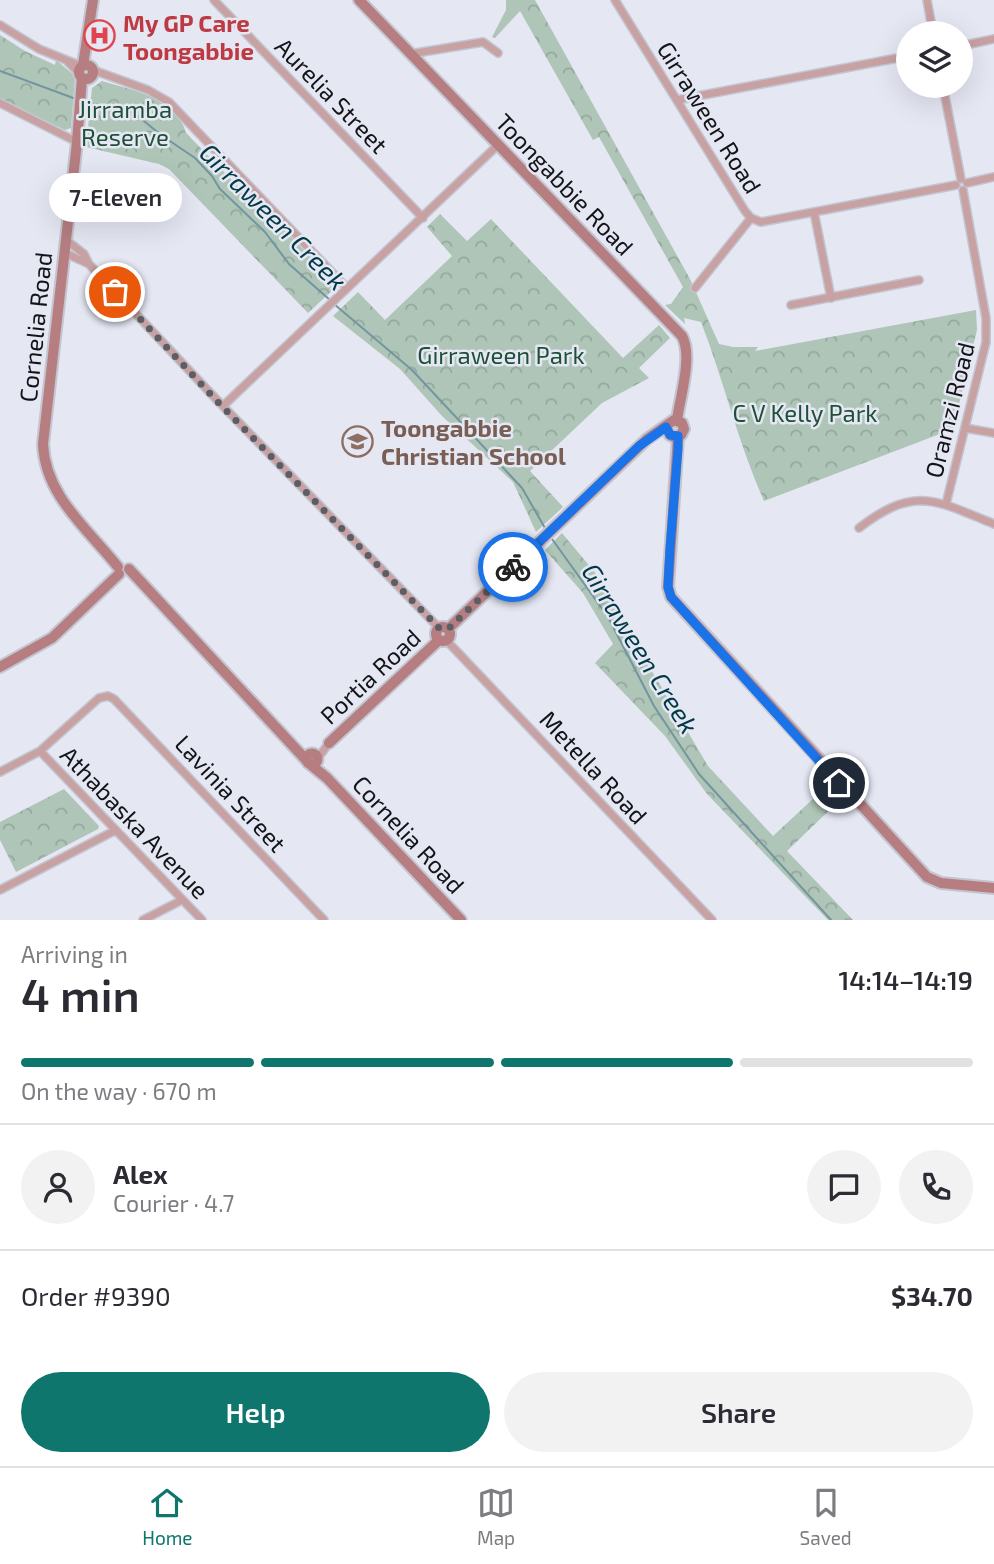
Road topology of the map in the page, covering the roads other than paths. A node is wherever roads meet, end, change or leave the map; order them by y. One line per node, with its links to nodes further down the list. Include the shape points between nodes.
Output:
1 (93, 0): 13 (main road, Cornelia Road)
2 (214, 0): 22 (street, Aurelia Street)
3 (359, 0): 11 (main road, Toongabbie Road)
4 (615, 0): 15 (street, Girraween Road)
5 (927, 0): 6 (street)
6 (931, 21)
7 (0, 25): 13 (street)
8 (994, 39): 9 (street)
9 (973, 43)
10 (498, 53): 11 (street, via 483,41)
11 (410, 54): 18 (main road, Toongabbie Road)
12 (896, 58): 15 (street)
13 (85, 75): 17 (main road, Cornelia Road); 28 (street, via 108,76 169,102)
14 (945, 98): 20 (street, Oramzi Road)
15 (677, 100): 23 (street, Girraween Road)
16 (0, 103): 17 (street)
17 (77, 142): 24 (main road, Cornelia Road)
18 (499, 144): 22 (street); 34 (main road, Toongabbie Road, via 682,336 686,350)
19 (994, 177): 20 (street, Girraween Road)
20 (962, 184): 21 (street, Girraween Road); 32 (street, Oramzi Road)
21 (814, 212): 23 (street, Girraween Road, via 761,222); 30 (street)
22 (423, 218): 28 (street)
23 (751, 218): 29 (street)
24 (66, 240): 25 (main road, Cornelia Road); 26 (street, Metella Road)
25 (65, 253): 26 (street, Metella Road); 42 (main road, Cornelia Road, via 44,463 56,492)
26 (89, 264): 33 (street, Metella Road)
27 (919, 280): 30 (street)
28 (347, 288): 33 (street)
29 (695, 288)
30 (831, 298): 31 (street)
31 (791, 305)
32 (990, 317): 36 (street, Oramzi Road)
33 (223, 406): 43 (street, Metella Road)
34 (677, 420): 35 (main road); 38 (main road, via 684,429)
35 (666, 427): 38 (main road, via 670,435); 43 (main road, Portia Road, via 639,446)
36 (965, 428): 37 (street); 39 (street, Oramzi Road)
37 (994, 433)
38 (678, 436): 50 (main road, via 671,597 927,877 941,883)
39 (946, 504): 40 (street, Oramzi Road); 41 (street, via 925,499 905,503)
40 (994, 524)
41 (859, 528)
42 (124, 570): 44 (main road, via 52,638); 47 (main road, Cornelia Road, via 289,740)
43 (443, 634): 45 (main road, Portia Road); 57 (street, Metella Road)
44 (0, 667)
45 (328, 743): 47 (street, Portia Road)
46 (40, 751): 48 (street); 49 (street, Athabaska Avenue); 55 (street, Lavinia Street, via 99,698 114,699)
47 (313, 759): 56 (main road, Cornelia Road)
48 (0, 772)
49 (116, 830): 51 (street); 52 (street, Athabaska Avenue)
50 (994, 888)
51 (0, 890)
52 (182, 900): 53 (street); 54 (street, Athabaska Avenue)
53 (143, 920)
54 (202, 920)
55 (324, 920)
56 (461, 920)
57 (712, 920)

